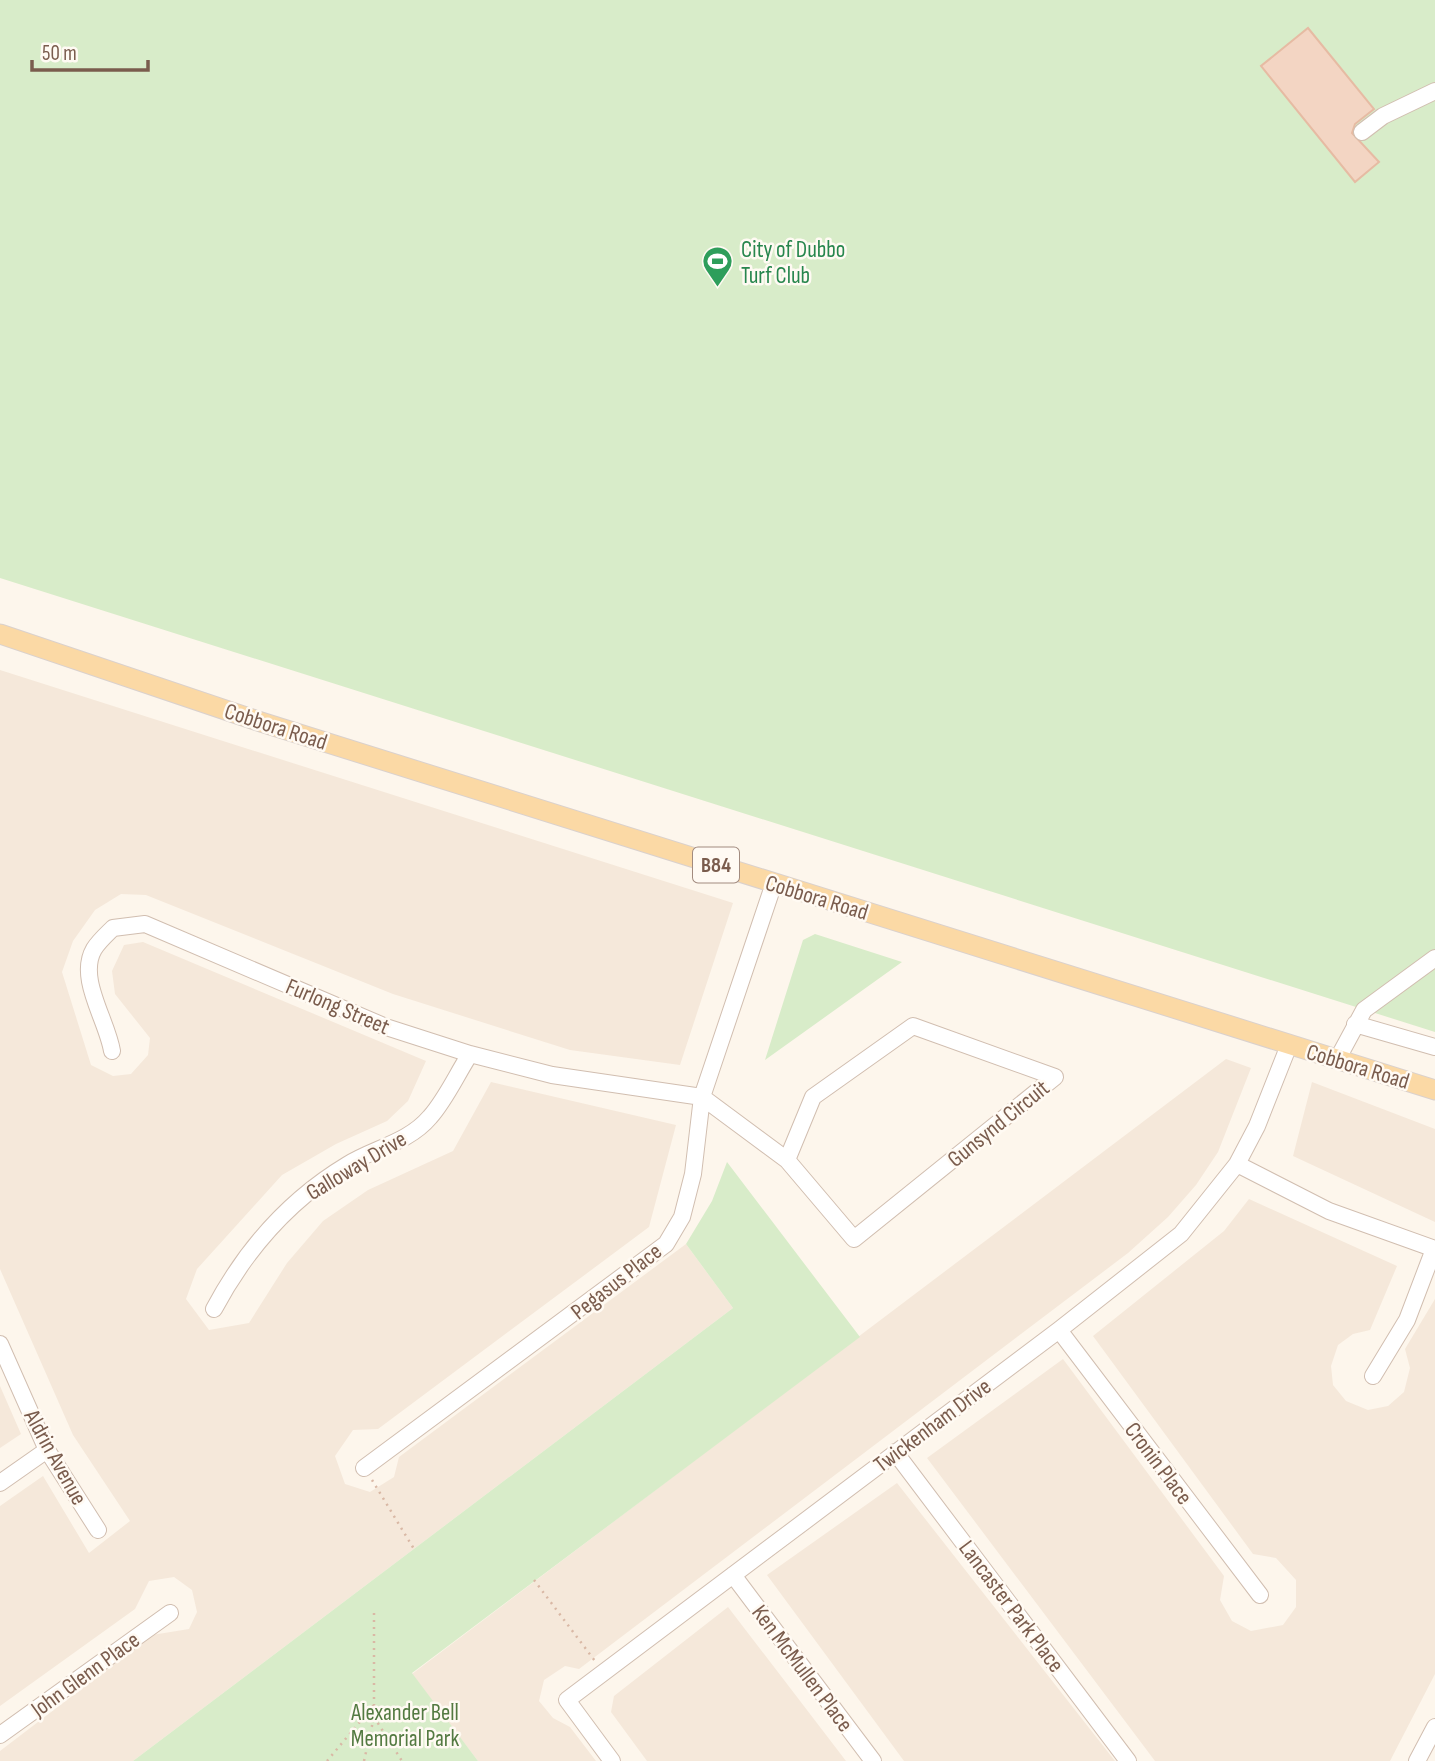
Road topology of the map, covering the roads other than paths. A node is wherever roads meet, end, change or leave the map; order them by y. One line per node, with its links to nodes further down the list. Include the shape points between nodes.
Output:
1 (1435, 91): 2 (street, via 1383,116)
2 (1362, 132)
3 (0, 634): 4 (main road, Cobbora Road / B84, via 261,722)
4 (774, 883): 7 (main road, Cobbora Road / B84); 13 (street, Pegasus Place)
5 (1435, 958): 6 (street, via 1364,1010)
6 (1355, 1024): 8 (street); 11 (street)
7 (1289, 1045): 11 (main road, Cobbora Road / B84); 15 (street, Twickenham Drive)
8 (1435, 1047)
9 (111, 1051): 10 (street, Furlong Street, via 88,973 94,949 113,928 145,924 386,1027)
10 (470, 1054): 13 (street, Furlong Street, via 552,1075); 17 (street, Galloway Drive, via 430,1118 399,1142 348,1164 311,1190 261,1236)
11 (1337, 1060): 12 (main road, Cobbora Road / B84)
12 (1435, 1090)
13 (702, 1097): 14 (street, Gunsynd Circuit); 23 (street, Pegasus Place, via 693,1174 682,1217 666,1244)
14 (787, 1160): 14 (street, Gunsynd Circuit, via 854,1239 1055,1077 913,1026 813,1097)
15 (1237, 1164): 16 (street, via 1329,1211); 18 (street, Twickenham Drive, via 1181,1234)
16 (1434, 1249): 20 (street, via 1407,1320)
17 (214, 1309)
18 (1059, 1330): 22 (street, Twickenham Drive); 27 (street, Cronin Place)
19 (0, 1344): 21 (street, Aldrin Avenue)
20 (1373, 1376)
21 (47, 1450): 24 (street); 25 (street, Aldrin Avenue)
22 (895, 1452): 26 (street, Twickenham Drive); 33 (street, Lancaster Park Place)
23 (364, 1468)
24 (0, 1483)
25 (98, 1530)
26 (733, 1574): 31 (street, Twickenham Drive, via 566,1700); 32 (street, Ken McMullen Place)
27 (1260, 1595)
28 (170, 1613): 30 (street, John Glenn Place)
29 (1435, 1727): 34 (street)
30 (0, 1735)
31 (612, 1761)
32 (873, 1761)
33 (1128, 1761)
34 (1417, 1761)

